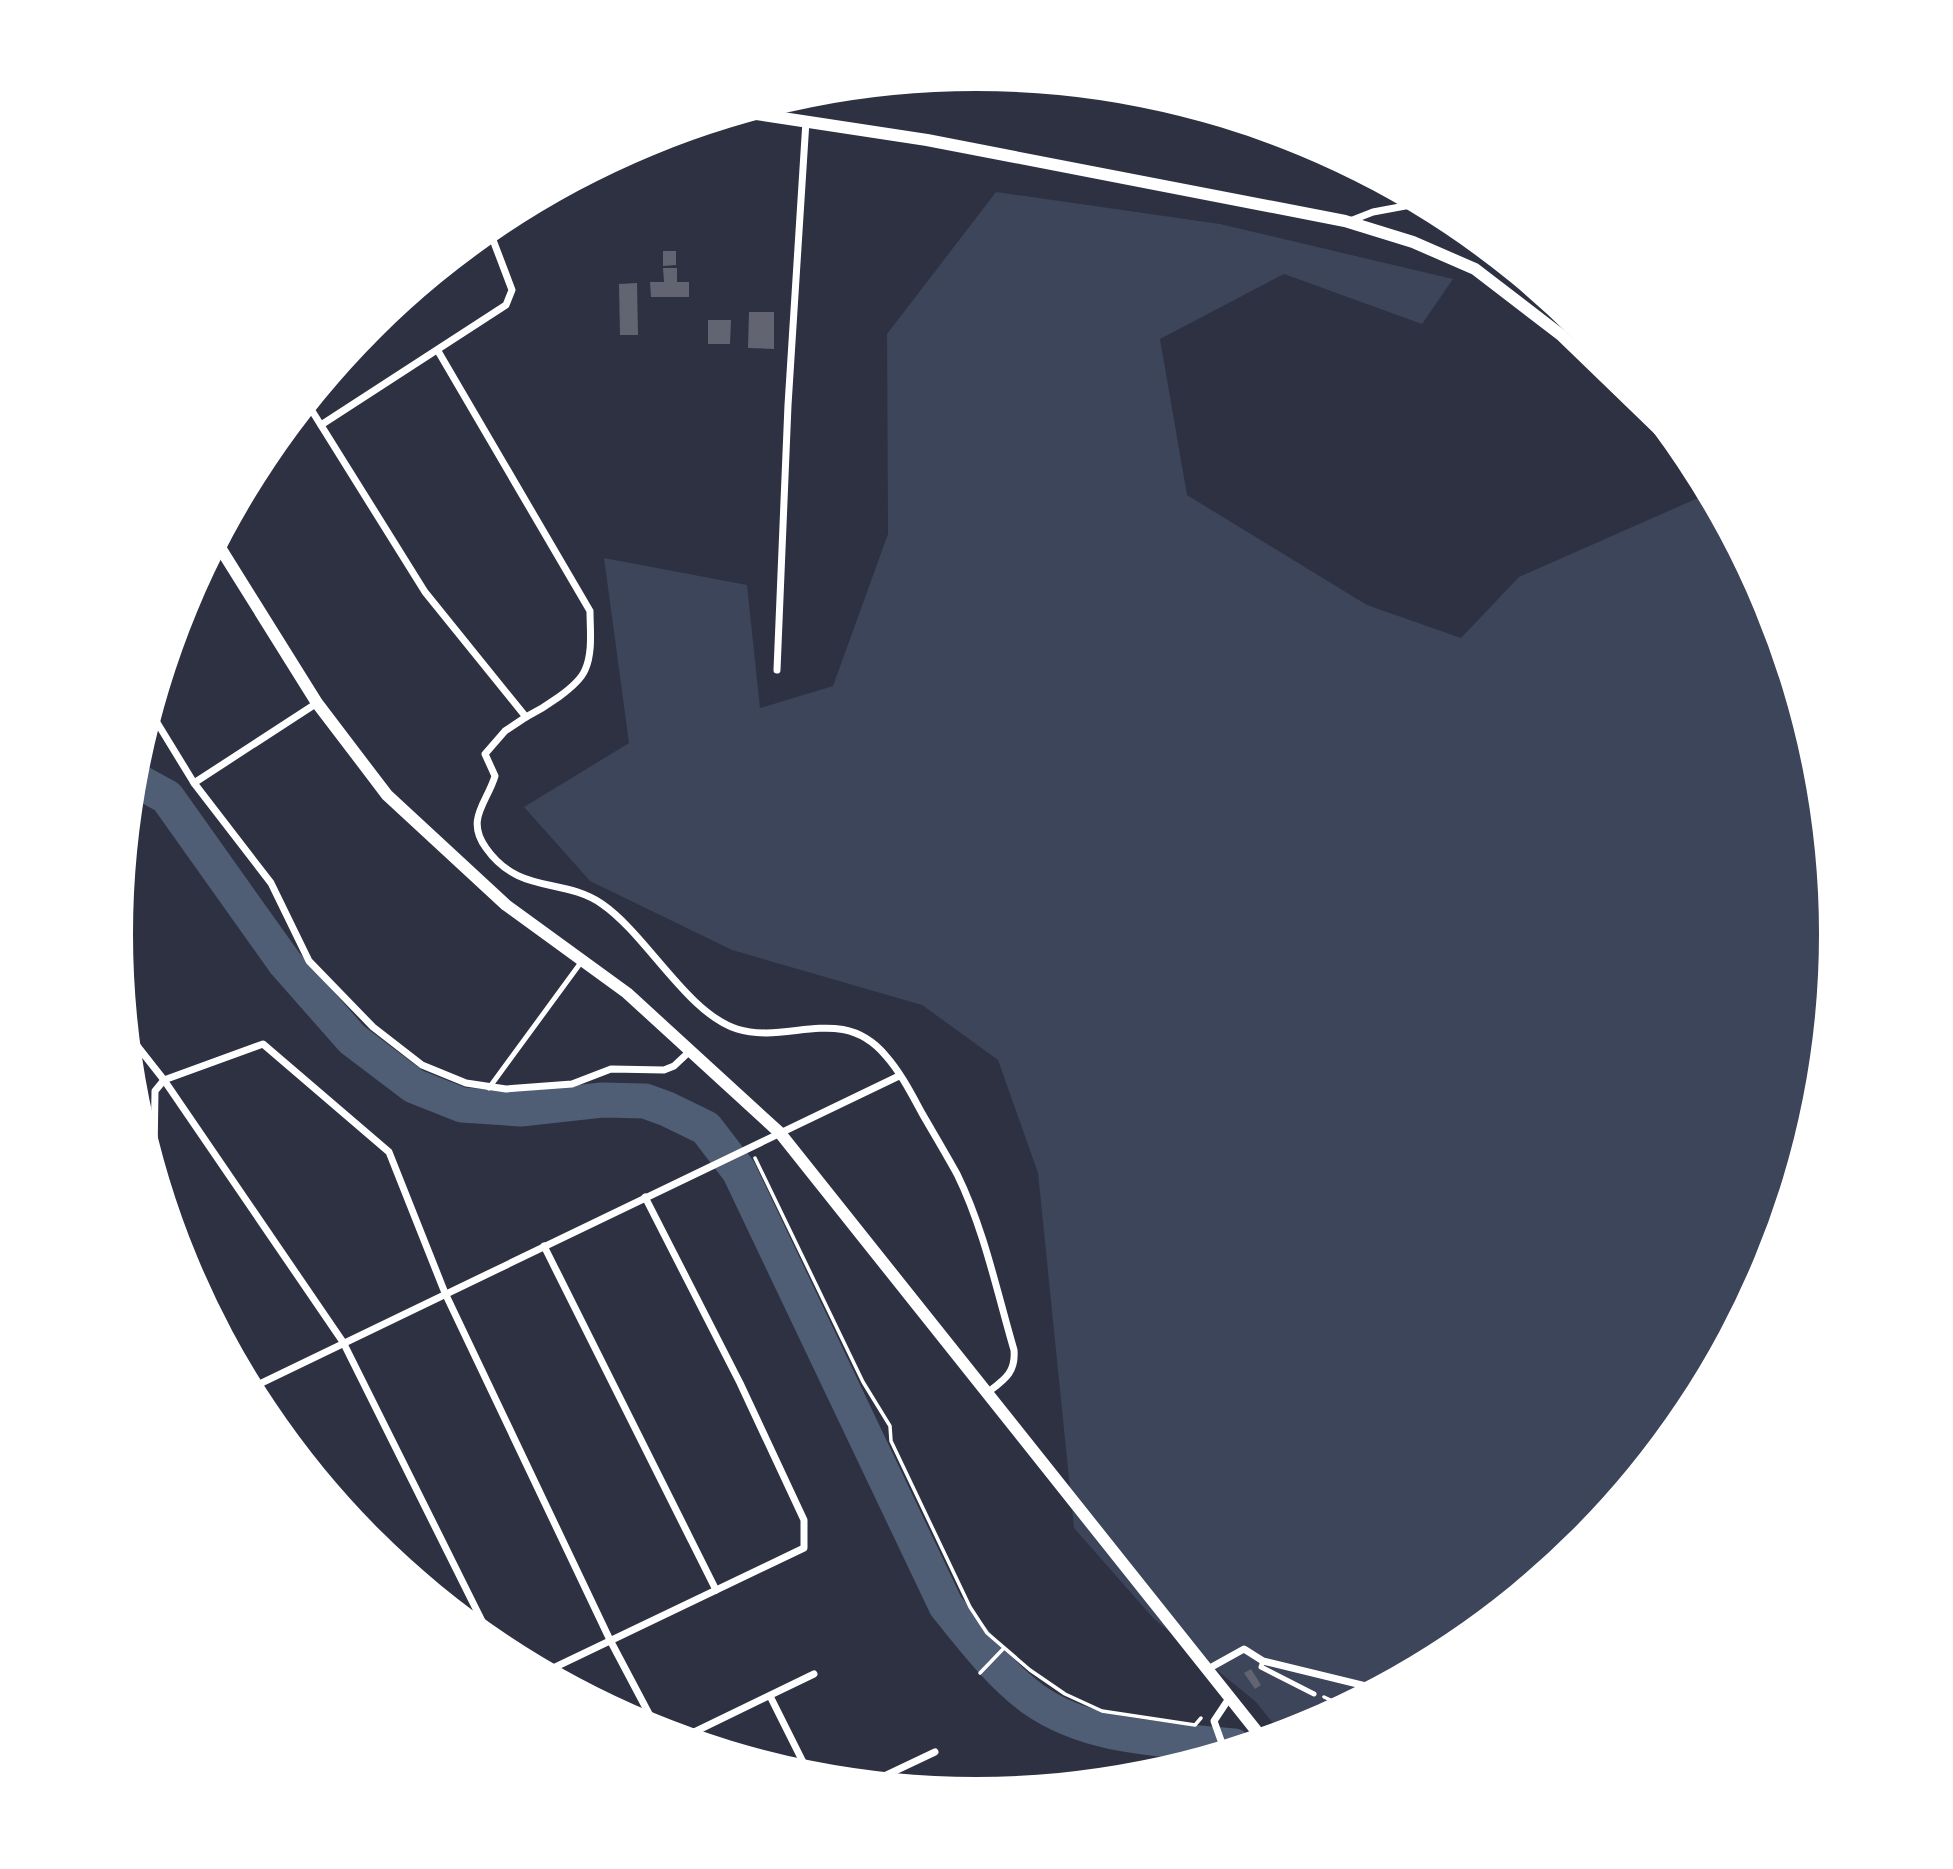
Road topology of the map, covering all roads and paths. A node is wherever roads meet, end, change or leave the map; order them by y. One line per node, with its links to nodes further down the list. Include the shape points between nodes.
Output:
1 (773, 116): 2 (street)
2 (806, 121): 4 (street); 11 (street)
3 (1402, 207): 4 (street)
4 (1345, 221): 7 (street, via 1413,242 1475,269 1561,335)
5 (494, 243): 6 (street, via 512,289 506,306)
6 (438, 351): 9 (street); 13 (street, via 590,611 585,671)
7 (1632, 403)
8 (313, 413): 9 (street)
9 (321, 425): 13 (street, via 425,592)
10 (224, 554): 12 (street)
11 (777, 670)
12 (317, 703): 15 (street); 16 (street, via 387,795 506,905)
13 (526, 718): 19 (street, via 505,731 485,754 495,776 479,808 476,827 484,847 498,863 531,881 600,902 645,943 699,1005 737,1029 845,1029 876,1046)
14 (159, 727): 15 (street)
15 (194, 783): 21 (street, via 271,883 309,961 336,989 403,1054 466,1083)
16 (582, 961): 18 (street, via 627,993); 21 (lane)
17 (141, 1051): 20 (street)
18 (690, 1051): 21 (street, via 664,1070 611,1069 572,1084); 23 (street)
19 (899, 1076): 23 (street); 30 (street, via 957,1176 986,1251 1014,1350 1010,1376)
20 (164, 1080): 22 (street, via 155,1091); 27 (street, via 264,1044 389,1152); 28 (street)
21 (489, 1088)
22 (155, 1122)
23 (780, 1133): 24 (street); 30 (street)
24 (750, 1147): 25 (street); 34 (path, via 863,1382 890,1426 891,1441 971,1607 987,1633)
25 (645, 1197): 26 (street); 31 (street, via 804,1520 804,1548)
26 (544, 1245): 27 (street); 31 (street)
27 (445, 1293): 28 (street); 33 (street)
28 (343, 1342): 29 (street); 32 (street)
29 (262, 1382)
30 (987, 1393): 37 (street)
31 (716, 1590): 33 (street)
32 (481, 1617)
33 (610, 1640): 36 (street); 45 (street)
34 (1004, 1648): 38 (path); 46 (path, via 1065,1694 1102,1711 1195,1725 1202,1717)
35 (1263, 1661): 37 (street, via 1244,1649); 40 (street); 41 (lane, via 1261,1667)
36 (557, 1666)
37 (1208, 1669): 43 (street)
38 (980, 1673)
39 (814, 1674): 42 (street)
40 (1361, 1685)
41 (1314, 1694): 44 (path)
42 (770, 1696): 47 (street); 51 (street)
43 (1230, 1697): 46 (street); 48 (street)
44 (1329, 1701)
45 (648, 1711)
46 (1214, 1721): 49 (street)
47 (698, 1730)
48 (1256, 1730)
49 (1221, 1741)
50 (935, 1752): 52 (street)
51 (802, 1760)
52 (890, 1773)

